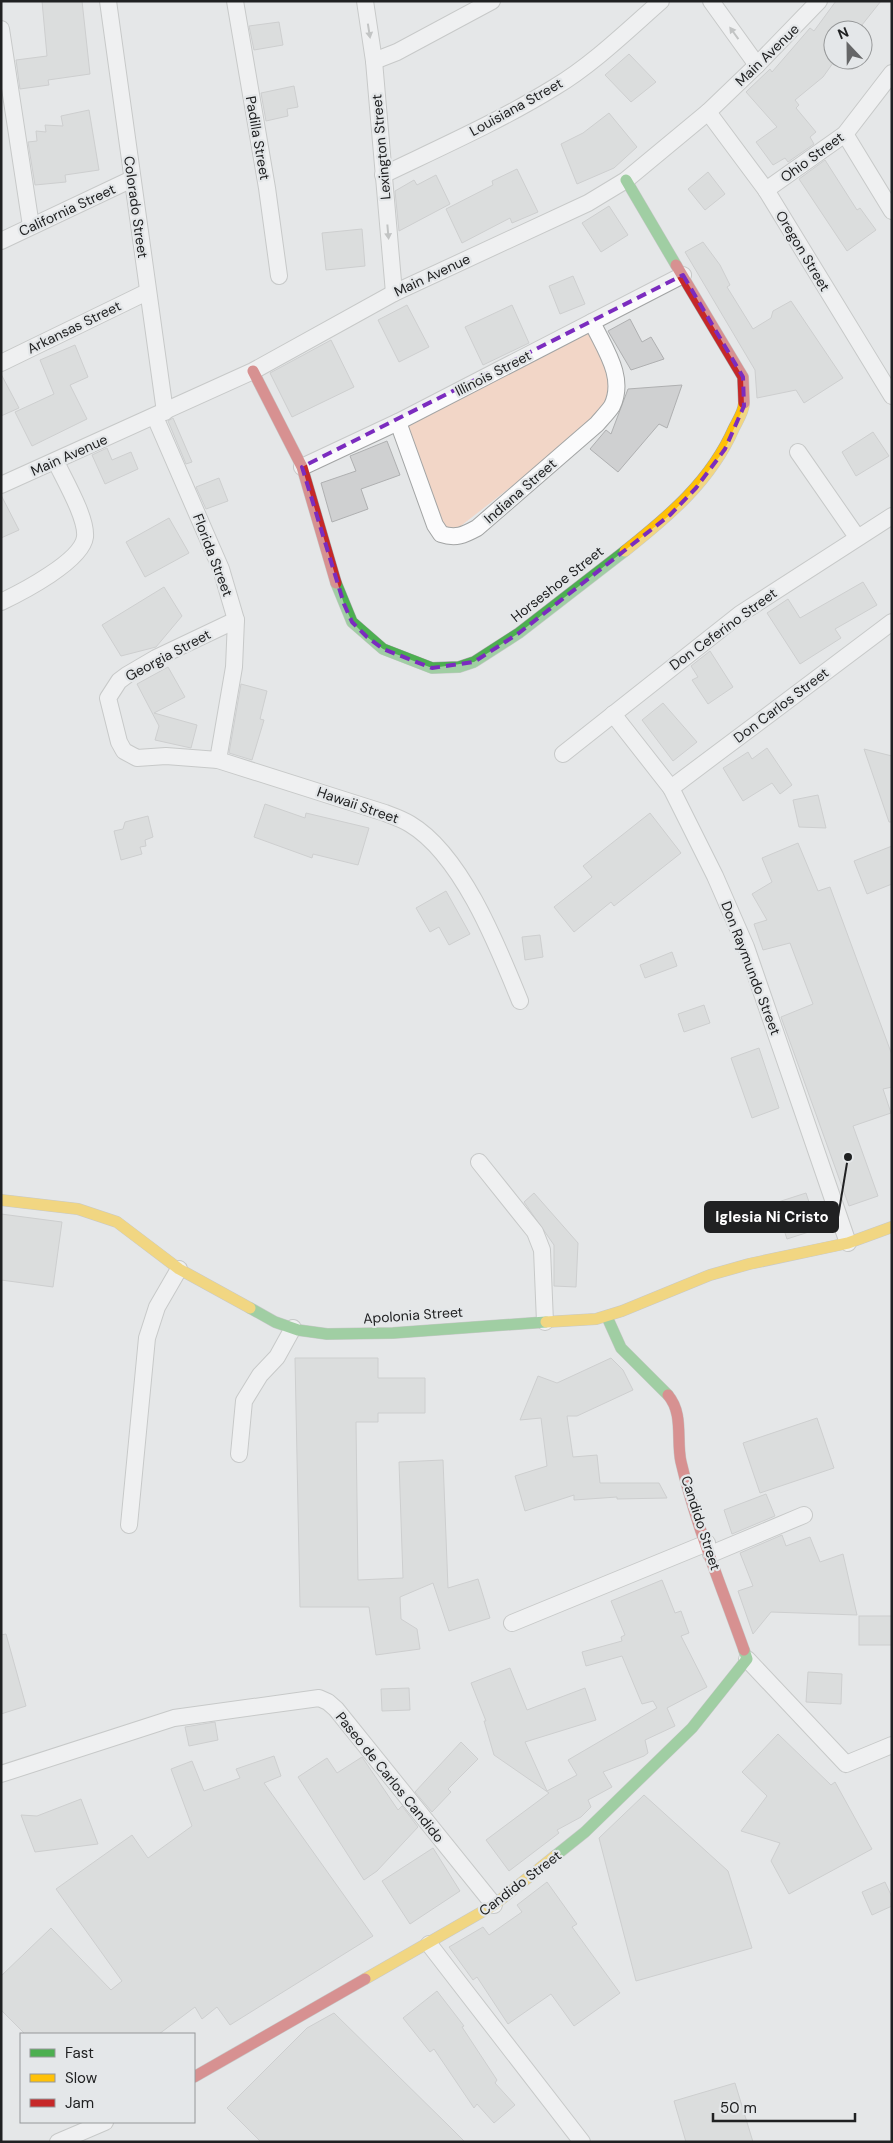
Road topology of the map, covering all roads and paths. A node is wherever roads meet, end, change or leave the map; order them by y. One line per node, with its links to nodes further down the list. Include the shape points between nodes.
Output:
1 (108, 1): 15 (street, Colorado Street)
2 (235, 1): 22 (street, Padilla Street)
3 (365, 1): 9 (street, Lexington Street, one-way to 9)
4 (492, 1): 9 (street)
5 (661, 1): 14 (street, Louisiana Street, via 556,86 477,130)
6 (711, 1): 10 (street, one-way to 6)
7 (819, 1): 10 (street, Main Avenue)
8 (1, 29): 19 (street)
9 (374, 61): 14 (street, Lexington Street)
10 (757, 65): 12 (street, Main Avenue)
11 (892, 73): 13 (street, Ohio Street)
12 (708, 112): 16 (street, Main Avenue); 17 (street, Oregon Street)
13 (845, 134): 17 (street, Ohio Street); 18 (street)
14 (383, 175): 24 (street, Lexington Street, one-way to 24)
15 (132, 179): 19 (street, California Street); 23 (street, Colorado Street)
16 (626, 180): 21 (street, Horseshoe Street); 24 (street, Main Avenue, via 588,203)
17 (766, 190): 28 (street, Oregon Street)
18 (892, 211)
19 (31, 226): 20 (street, California Street)
20 (1, 241)
21 (683, 275): 25 (street, Illinois Street); 33 (street, Horseshoe Street, via 743,377 744,406 725,449 696,488 670,515 519,632 474,662 459,667 432,668 383,649 352,622 330,571)
22 (279, 276)
23 (147, 292): 26 (street, Arkansas Street); 29 (street, Colorado Street)
24 (394, 293): 27 (street, Main Avenue)
25 (592, 322): 30 (street, Illinois Street); 30 (street, Indiana Street, via 614,366 618,384 612,406 597,424 477,528 451,537 441,534)
26 (1, 362)
27 (253, 371): 29 (street, Main Avenue); 33 (street, Horseshoe Street)
28 (892, 396)
29 (160, 414): 32 (street, Main Avenue); 38 (street, Florida Street, via 221,569)
30 (398, 422): 33 (street, Illinois Street)
31 (798, 452): 36 (street)
32 (56, 462): 34 (street, Main Avenue); 37 (street, via 76,505 85,537 80,550)
33 (302, 467)
34 (1, 485)
35 (892, 516): 36 (street, Don Ceferino Street)
36 (857, 537): 40 (street, Don Ceferino Street, via 740,614)
37 (1, 602)
38 (236, 620): 42 (street, Florida Street, via 234,667); 42 (street, Georgia Street, via 127,675 115,685 108,698 119,742 129,754 137,758 166,756)
39 (892, 622): 43 (street, Don Carlos Street)
40 (613, 714): 41 (street, Don Ceferino Street); 43 (street, Don Raymundo Street)
41 (563, 754)
42 (218, 760): 44 (street, Hawaii Street, via 411,824 455,867 495,939)
43 (670, 788): 48 (street, Don Raymundo Street, via 715,876 746,947)
44 (520, 1001)
45 (479, 1162): 51 (street, via 535,1232 542,1250)
46 (1, 1200): 49 (street, Apolonia Street, via 78,1209 117,1222)
47 (892, 1227): 48 (street, Apolonia Street)
48 (848, 1243): 50 (street, Apolonia Street, via 710,1275)
49 (180, 1269): 52 (street, Apolonia Street, via 275,1322); 55 (street, via 157,1307 147,1338)
50 (607, 1316): 51 (street, Apolonia Street); 56 (street, Candido Street, via 621,1348 672,1400 678,1417 680,1459)
51 (545, 1322): 52 (street, Apolonia Street, via 360,1334 327,1334)
52 (293, 1328): 53 (street, via 277,1357 260,1375 244,1401)
53 (239, 1454)
54 (804, 1515): 56 (street)
55 (129, 1525)
56 (709, 1549): 57 (street); 58 (street, Candido Street)
57 (512, 1623)
58 (747, 1659): 59 (street, Candido Street, via 846,1764); 61 (street, Candido Street, via 692,1728 642,1778 585,1832)
59 (892, 1745)
60 (1, 1774): 61 (street, Paseo de Carlos Candido, via 174,1718 318,1698 336,1709)
61 (494, 1905): 62 (street, Candido Street)
62 (429, 1944): 63 (street, Candido Street); 66 (street)
63 (195, 2076)
64 (103, 2123): 65 (street)
65 (58, 2142)
66 (582, 2142)

